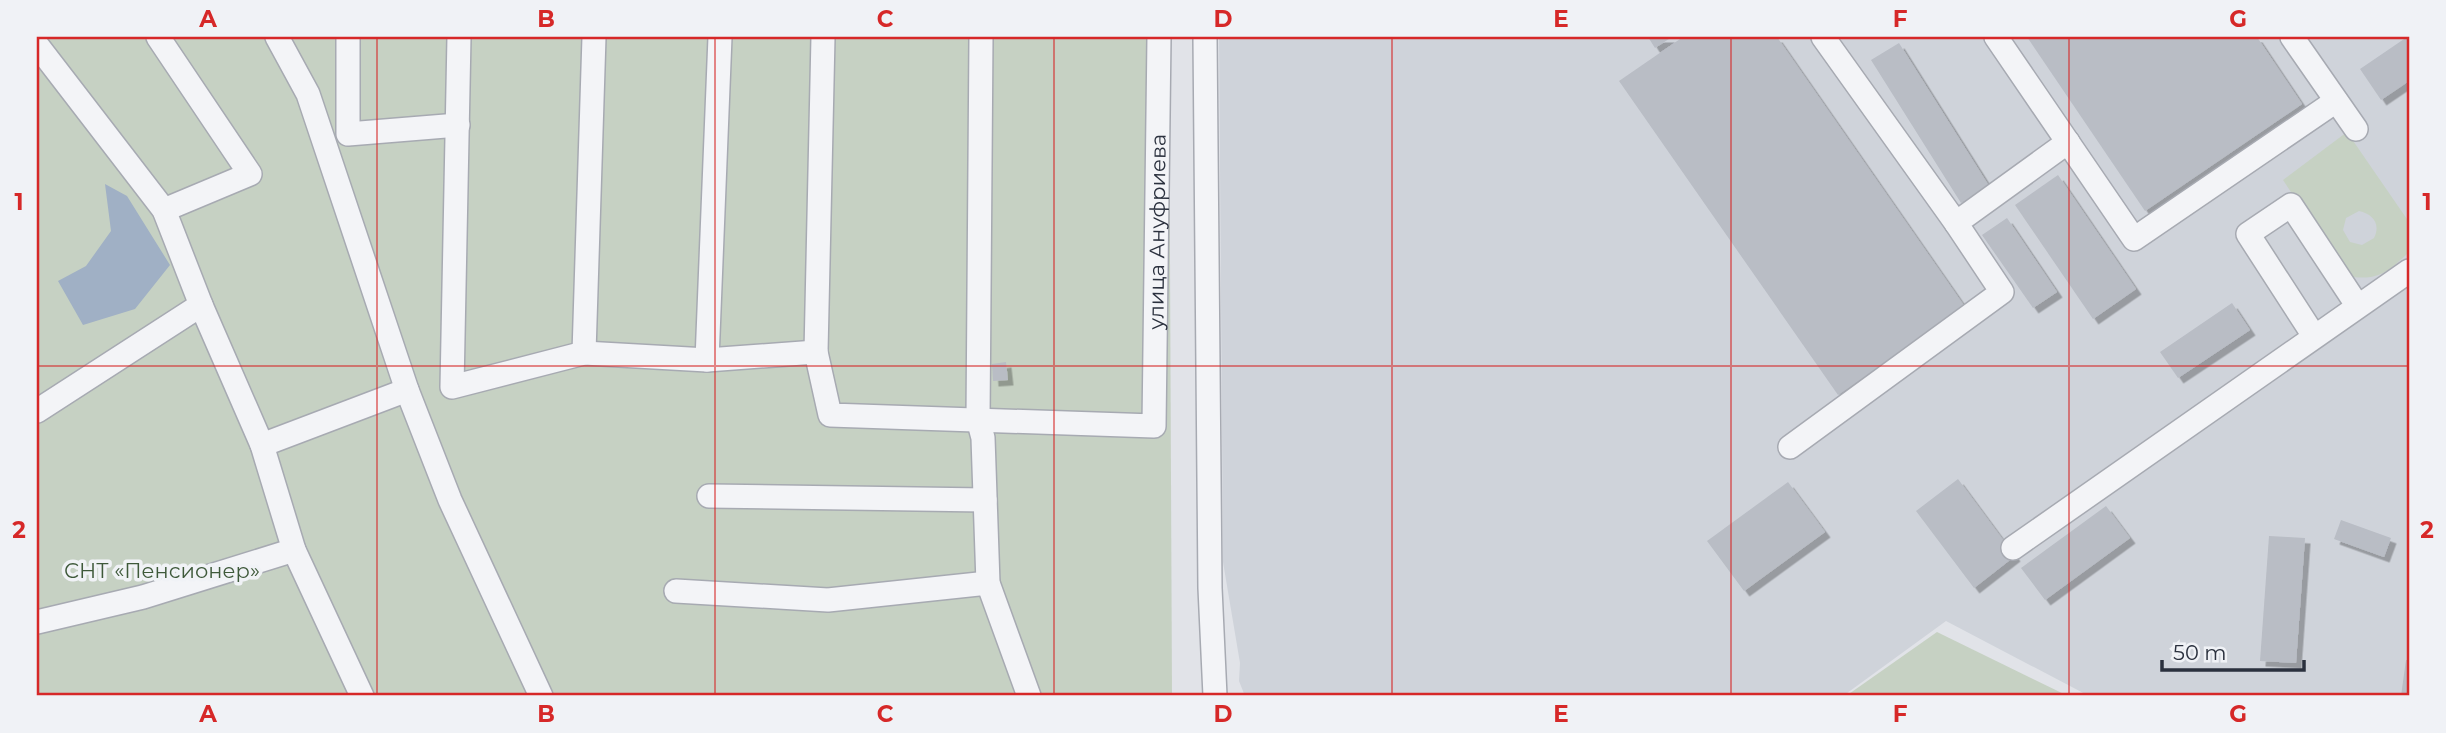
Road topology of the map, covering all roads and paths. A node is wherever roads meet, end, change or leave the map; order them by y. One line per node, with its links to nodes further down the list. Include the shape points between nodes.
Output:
1 (158, 37): 19 (street, via 250,174)
2 (276, 37): 28 (street, via 308,94)
3 (348, 37): 16 (street, via 348,134)
4 (459, 37): 16 (street)
5 (594, 37): 26 (street)
6 (720, 37): 27 (street)
7 (823, 37): 25 (street)
8 (981, 37): 30 (street)
9 (1159, 37): 30 (street, улица Ануфриева, via 1153,426)
10 (1205, 37): 43 (street)
11 (1824, 37): 20 (street)
12 (1996, 37): 18 (street)
13 (2292, 37): 15 (street)
14 (37, 45): 19 (street)
15 (2336, 101): 17 (street); 18 (street, via 2134,239)
16 (458, 125): 26 (street, via 452,387)
17 (2356, 129)
18 (2068, 142): 20 (street)
19 (164, 210): 22 (street)
20 (1956, 223): 32 (street, via 2002,292)
21 (2409, 271): 23 (street)
22 (201, 305): 29 (street); 31 (street)
23 (2357, 305): 24 (street); 24 (street, via 2291,205 2248,234)
24 (2315, 336): 35 (street)
25 (816, 352): 27 (street); 30 (street, via 830,415)
26 (584, 353): 27 (street)
27 (708, 360)
28 (407, 390): 31 (street); 41 (street, via 450,500)
29 (37, 411)
30 (978, 419): 34 (street, via 984,438)
31 (262, 446): 36 (street)
32 (1790, 447)
33 (709, 496): 34 (street)
34 (985, 500): 37 (street)
35 (2013, 548)
36 (294, 550): 39 (street, via 143,597); 40 (street)
37 (988, 583): 38 (street, via 828,600); 42 (street)
38 (676, 591)
39 (37, 622)
40 (362, 696)
41 (541, 696)
42 (1029, 696)
43 (1215, 696)

